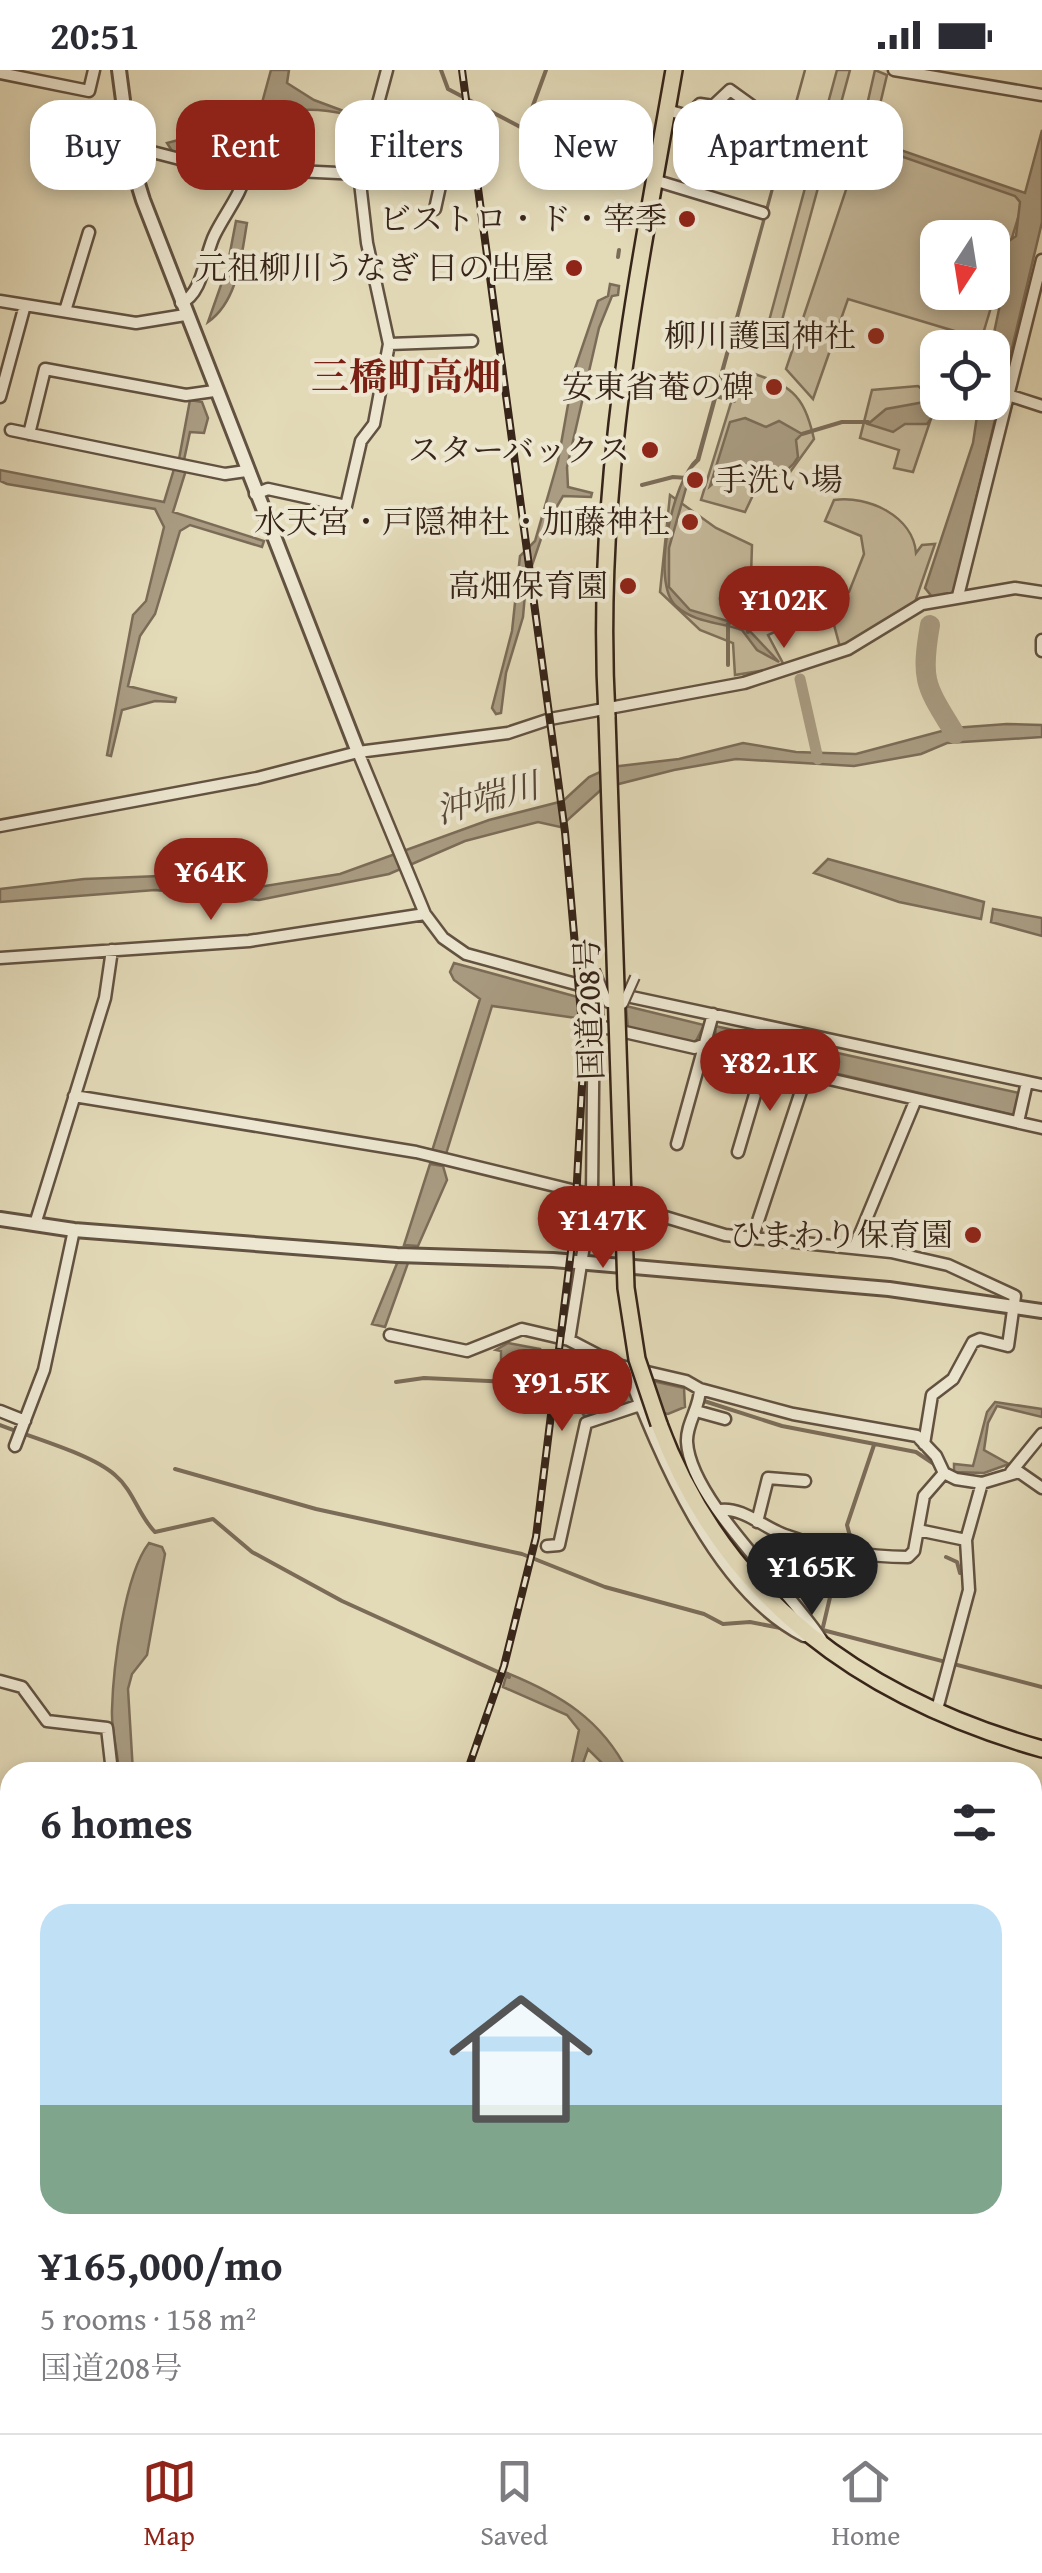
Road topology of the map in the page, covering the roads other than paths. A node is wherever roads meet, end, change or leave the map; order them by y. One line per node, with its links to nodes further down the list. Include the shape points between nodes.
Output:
1 (94, 70): 6 (street, via 90,91)
2 (119, 70): 8 (street)
3 (386, 70): 9 (street)
4 (674, 70): 12 (main road, 国道208号)
5 (894, 70): 7 (street)
6 (0, 73)
7 (1042, 95)
8 (123, 100)
9 (378, 100)
10 (719, 100): 11 (street, via 730,90)
11 (744, 100)
12 (667, 110): 13 (street); 14 (main road, 国道208号)
13 (673, 112)
14 (654, 180): 20 (street); 43 (main road, 国道208号, via 612,445 604,550)
15 (140, 190): 25 (street)
16 (240, 190): 25 (street)
17 (360, 190): 28 (street)
18 (439, 190): 19 (street)
19 (435, 210)
20 (762, 213)
21 (89, 232): 26 (street)
22 (1042, 260): 29 (street)
23 (0, 301): 24 (street)
24 (25, 305): 26 (street); 32 (street)
25 (183, 309): 26 (street, via 136,323); 30 (street)
26 (65, 312)
27 (472, 341): 28 (street)
28 (389, 344): 38 (street, via 374,424 361,441 346,506 268,489)
29 (1010, 387)
30 (214, 391): 36 (street, via 186,396 46,368); 37 (street)
31 (1010, 396): 33 (street)
32 (0, 397)
33 (1042, 406)
34 (1002, 420): 40 (street)
35 (10, 430): 36 (street)
36 (29, 434): 37 (street, via 224,474)
37 (246, 471): 38 (street)
38 (255, 494): 44 (street)
39 (1042, 592): 40 (street, via 1015,588)
40 (958, 596): 43 (street, via 922,604 821,660)
41 (1042, 640): 42 (street)
42 (1042, 650)
43 (607, 714): 44 (street); 54 (main road, 国道208号, bridge)
44 (360, 756): 46 (street); 48 (street)
45 (0, 817): 46 (street)
46 (14, 824): 47 (street)
47 (0, 826)
48 (425, 914): 49 (street, via 249,941); 53 (street, via 466,954)
49 (112, 950): 50 (street); 62 (street, via 105,998)
50 (0, 958)
51 (595, 970): 54 (street, bridge, via 608,1003)
52 (634, 977): 54 (street, bridge, via 624,1004)
53 (594, 993): 55 (street); 56 (street)
54 (616, 1006): 100 (main road, 国道208号, bridge, via 626,1288 637,1359 658,1424 701,1512 754,1583)
55 (713, 1014): 57 (street); 60 (street)
56 (594, 1026): 57 (street, via 695,1048); 68 (street)
57 (706, 1043): 58 (street, via 760,1057); 66 (street)
58 (764, 1064): 59 (street); 67 (street)
59 (807, 1074): 63 (street); 72 (street)
60 (1026, 1083): 61 (street); 64 (street)
61 (1042, 1086)
62 (74, 1096): 68 (street, via 416,1152); 70 (street)
63 (916, 1099): 64 (street); 73 (street)
64 (1018, 1122): 65 (street)
65 (1042, 1128)
66 (677, 1144)
67 (738, 1152)
68 (592, 1196): 72 (street); 74 (street)
69 (0, 1219): 70 (street)
70 (36, 1221): 71 (street)
71 (74, 1230): 74 (street); 85 (street, via 44,1370)
72 (753, 1236): 73 (street)
73 (856, 1246): 75 (street, via 948,1264 1015,1296)
74 (584, 1266): 75 (street, via 889,1289); 78 (street)
75 (1016, 1306): 76 (street); 88 (street, via 1008,1346 976,1339 953,1379 932,1395)
76 (1042, 1310)
77 (390, 1335): 78 (street, via 467,1352 522,1329)
78 (569, 1340): 79 (street)
79 (627, 1371): 80 (street); 81 (street)
80 (700, 1389): 83 (street); 88 (street, via 792,1414 895,1430)
81 (641, 1409): 89 (street); 99 (street, via 586,1423 560,1544)
82 (0, 1411): 85 (street)
83 (694, 1416): 84 (street); 89 (street)
84 (725, 1419)
85 (24, 1424): 87 (street)
86 (1042, 1434): 91 (street)
87 (16, 1443)
88 (924, 1444): 90 (street)
89 (684, 1472): 95 (street); 100 (street, via 733,1572)
90 (944, 1472): 93 (street); 97 (street, via 924,1496)
91 (1010, 1473): 93 (street); 94 (street)
92 (805, 1481): 96 (street, via 768,1478)
93 (982, 1483): 98 (street)
94 (1042, 1488)
95 (720, 1510): 96 (street); 100 (street)
96 (757, 1522): 97 (street, via 842,1550 908,1557)
97 (918, 1530): 98 (street)
98 (966, 1540): 102 (street, via 969,1590)
99 (547, 1546)
100 (792, 1619): 102 (main road, 国道208号, via 826,1650)
101 (0, 1681): 104 (street, via 22,1687 47,1721 107,1728)
102 (936, 1713): 103 (main road, 国道208号)
103 (1038, 1747)
104 (111, 1762)

